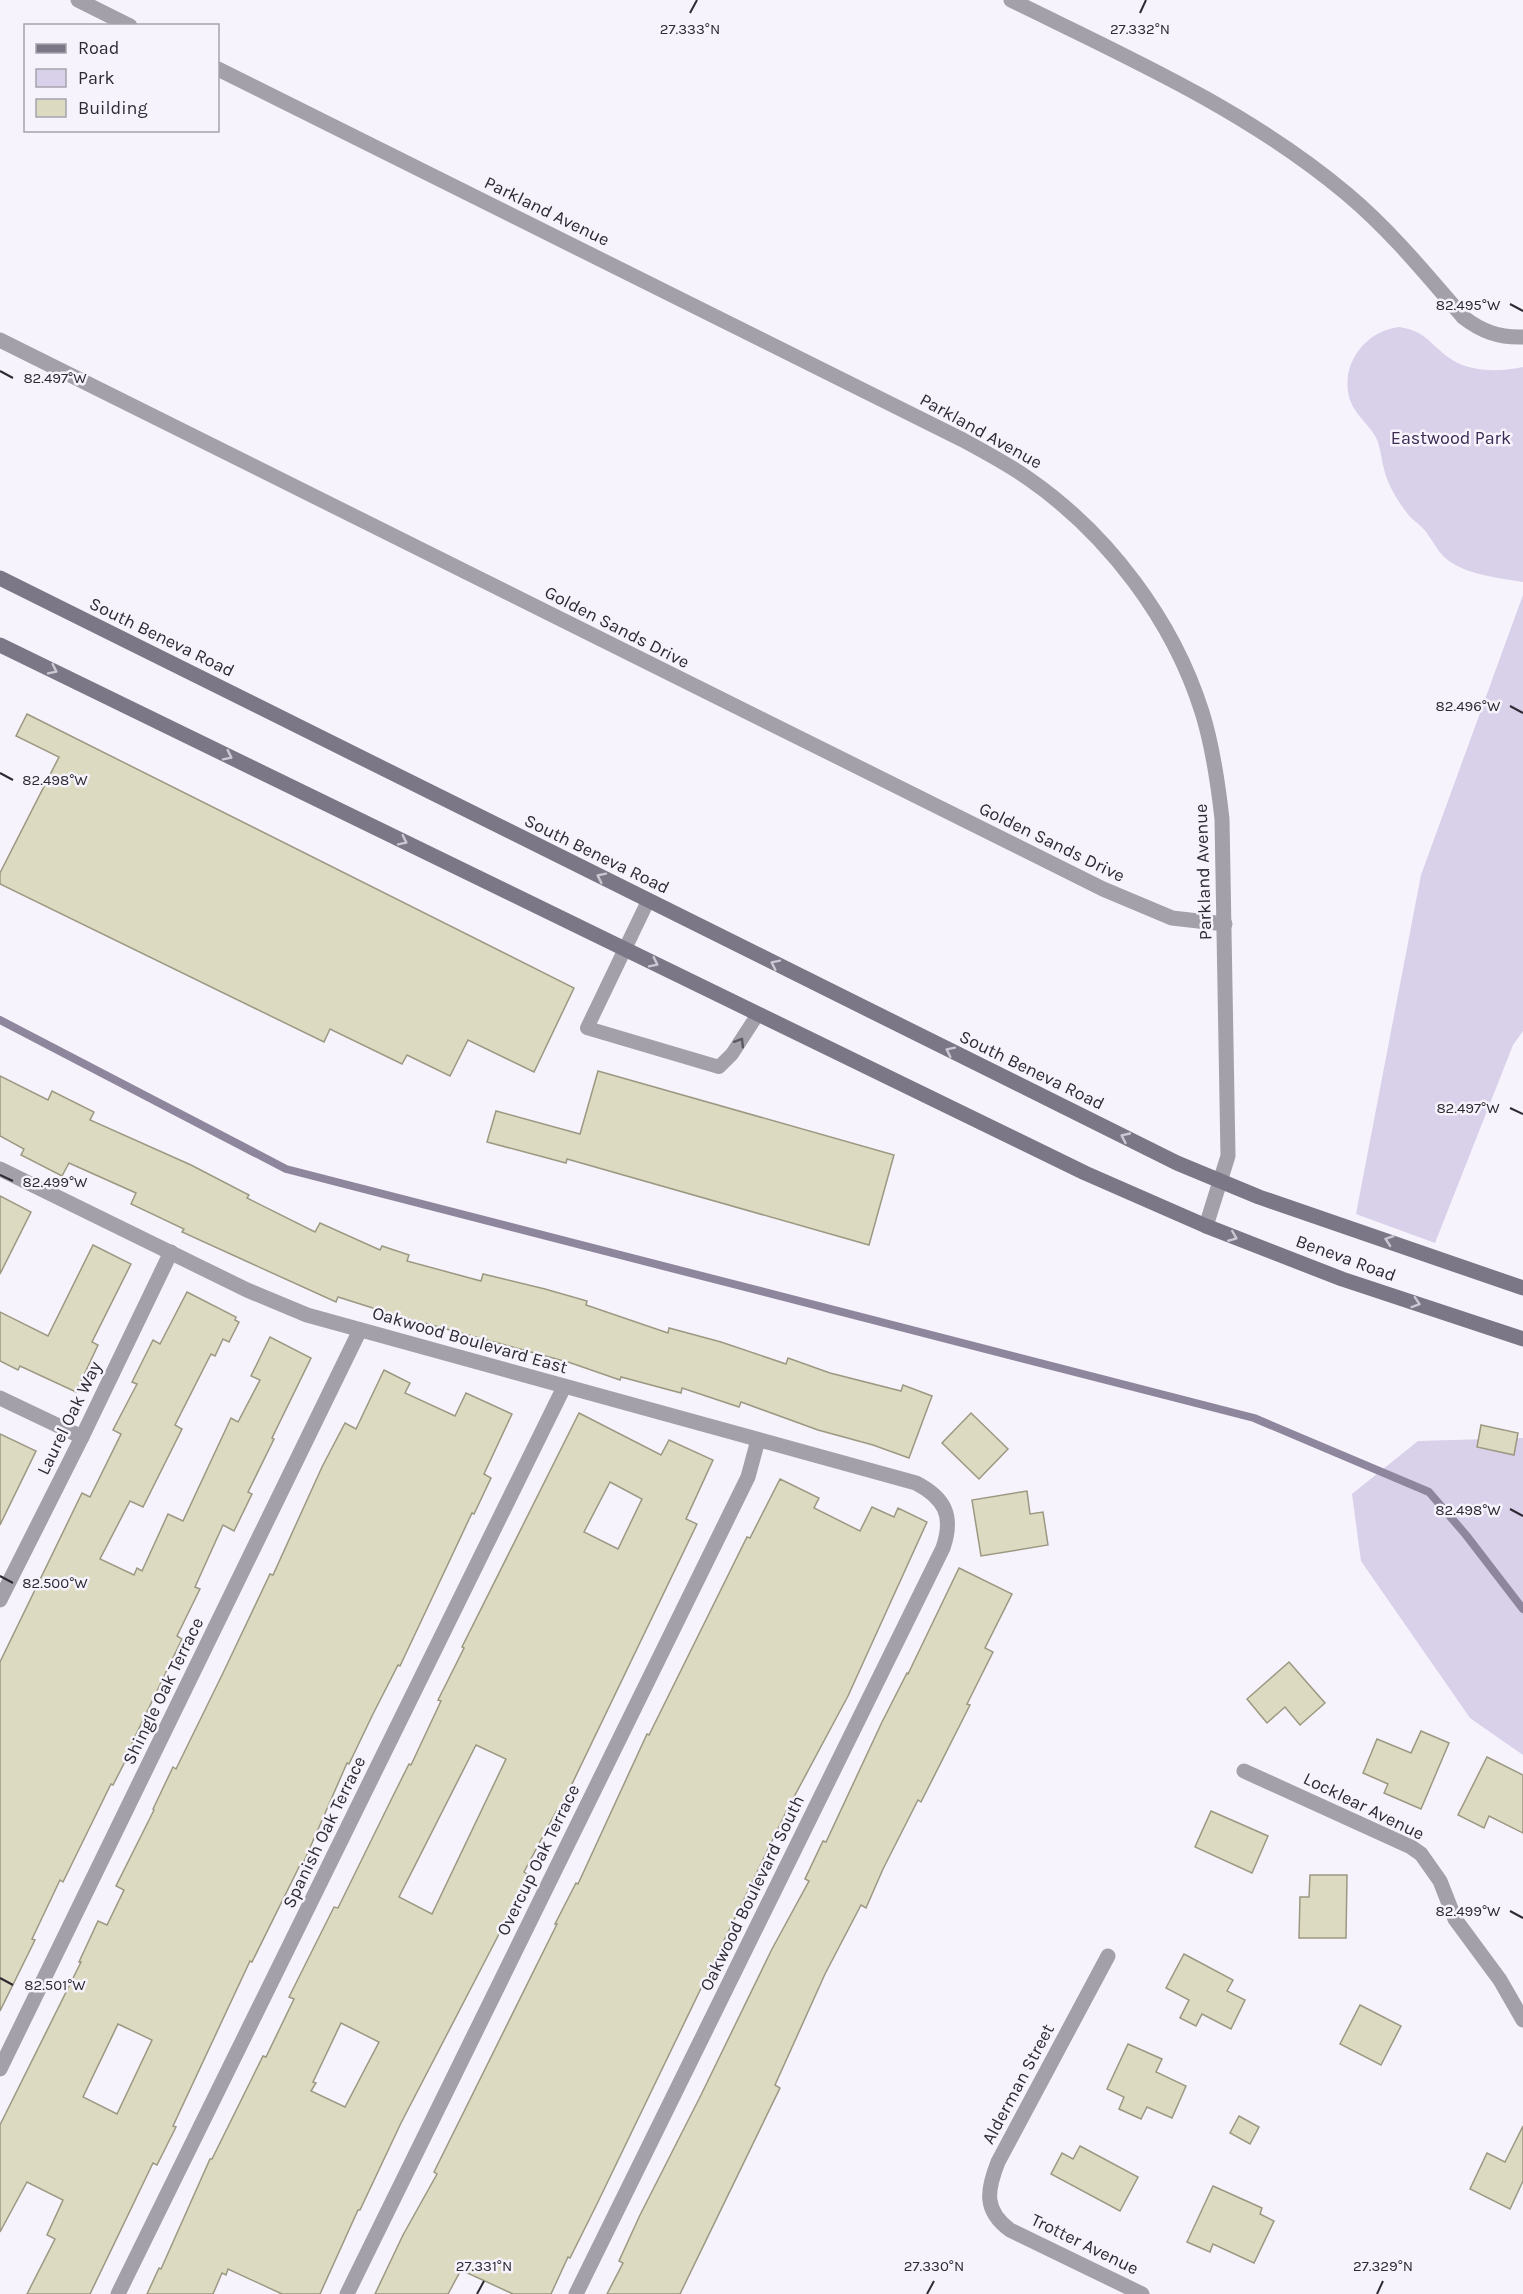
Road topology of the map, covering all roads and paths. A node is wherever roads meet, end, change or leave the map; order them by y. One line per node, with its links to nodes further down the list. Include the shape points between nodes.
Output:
1 (78, 0): 3 (street)
2 (1011, 0): 5 (street, via 1192,90 1277,142 1347,194 1401,245 1475,327 1508,338)
3 (126, 24)
4 (219, 69): 10 (street, Parkland Avenue, via 963,440 1031,480 1075,516 1120,564 1154,609 1183,664 1202,712 1217,772)
5 (1523, 337)
6 (0, 340): 10 (street, Golden Sands Drive, via 1103,889 1172,918)
7 (0, 578): 9 (main road, South Beneva Road, one-way to 7)
8 (0, 645): 11 (main road, one-way to 11)
9 (648, 901): 11 (lane); 13 (main road, South Beneva Road, one-way to 9)
10 (1225, 924): 15 (street, Parkland Avenue, via 1228,1156)
11 (625, 949): 12 (main road, one-way to 12); 12 (lane, one-way to 12, via 587,1028 719,1067)
12 (758, 1014): 16 (main road, Beneva Road, via 1085,1173)
13 (1178, 1163): 15 (main road, Beneva Road)
14 (0, 1169): 17 (street, Oakwood Boulevard East)
15 (1220, 1180): 16 (street, Parkland Avenue); 18 (main road, Beneva Road, one-way to 15)
16 (1206, 1226): 20 (main road, Beneva Road, one-way to 20, via 1342,1279)
17 (171, 1252): 19 (street, Oakwood Boulevard East, via 290,1309); 23 (street, Laurel Oak Way)
18 (1523, 1288)
19 (360, 1330): 21 (street, Oakwood Boulevard East); 30 (street, Shingle Oak Terrace)
20 (1523, 1339)
21 (564, 1387): 24 (street, Oakwood Boulevard East); 32 (street, Spanish Oak Terrace)
22 (0, 1398): 23 (street)
23 (82, 1437): 26 (street, Laurel Oak Way)
24 (758, 1440): 25 (street, Oakwood Boulevard East, via 916,1483 937,1496); 33 (street, Overcup Oak Terrace, via 748,1477)
25 (943, 1505): 34 (street, Oakwood Boulevard South, via 948,1523 943,1548)
26 (0, 1600)
27 (1244, 1771): 29 (street, Locklear Avenue, via 1421,1854 1440,1881 1455,1919 1500,1980)
28 (1108, 1956): 31 (street, Alderman Street, via 991,2180 992,2210 996,2220)
29 (1523, 2020)
30 (0, 2069)
31 (1010, 2230): 35 (street, Trotter Avenue)
32 (118, 2294)
33 (347, 2294)
34 (576, 2294)
35 (1142, 2294)

